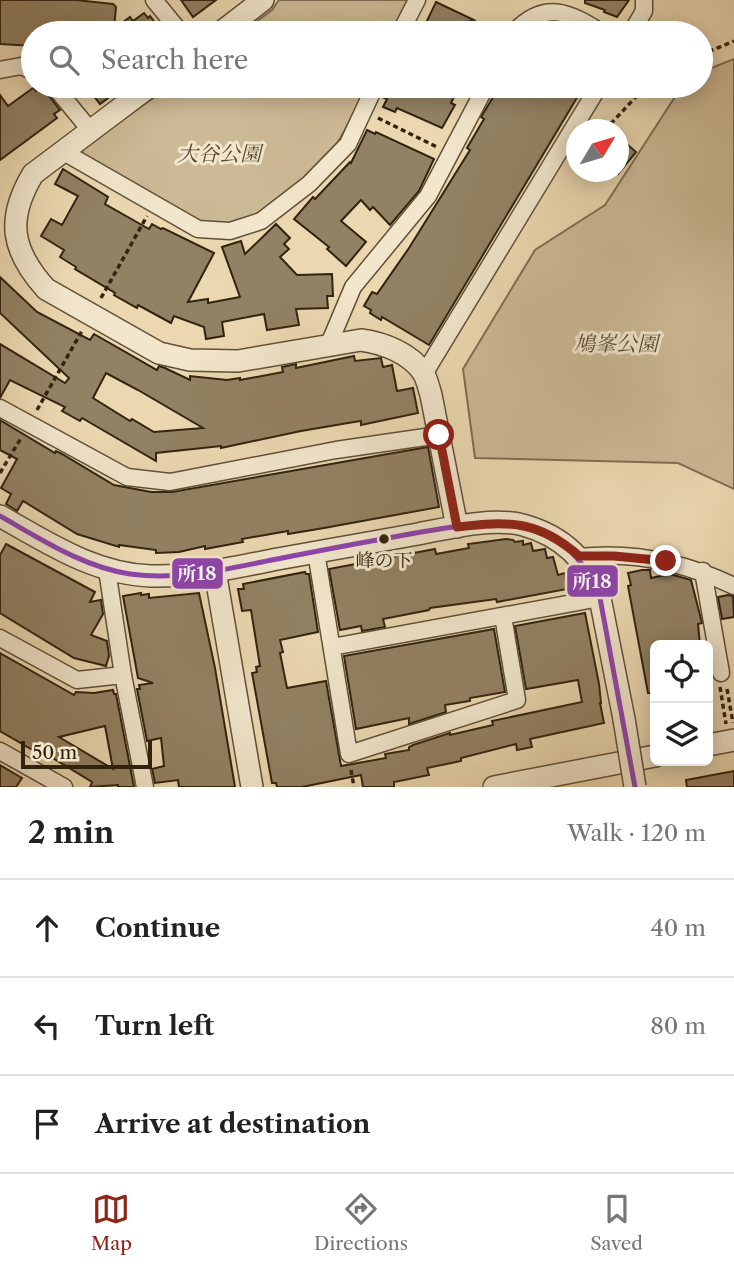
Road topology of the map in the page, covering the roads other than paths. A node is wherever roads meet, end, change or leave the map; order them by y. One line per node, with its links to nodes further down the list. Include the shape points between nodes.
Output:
1 (154, 0): 5 (street)
2 (263, 0): 6 (street)
3 (417, 0): 7 (street)
4 (644, 0): 10 (street)
5 (171, 21)
6 (236, 21)
7 (406, 21)
8 (527, 21): 9 (street, via 554,11)
9 (583, 21)
10 (638, 21)
11 (21, 66): 12 (street)
12 (0, 70)
13 (64, 98): 18 (street)
14 (134, 98): 18 (street)
15 (369, 98): 19 (street, via 348,144 309,184 261,221 230,231 198,229)
16 (480, 98): 20 (street, via 428,196 353,287)
17 (593, 98): 21 (street)
18 (90, 130): 19 (street)
19 (62, 151): 20 (street, via 33,174 21,194 16,218 21,256 46,289 159,353 190,360 238,361)
20 (329, 344): 21 (street, via 379,342 412,361)
21 (424, 374): 23 (street)
22 (0, 408): 23 (street, via 127,477 170,482)
23 (439, 435): 25 (street)
24 (0, 516): 28 (street)
25 (457, 527): 26 (street); 27 (street, via 521,524 563,542)
26 (316, 552): 29 (street); 35 (street)
27 (579, 556): 30 (street, via 666,561); 32 (street)
28 (107, 570): 29 (street, via 154,576); 37 (street)
29 (215, 571): 44 (street)
30 (703, 571): 31 (street); 36 (street)
31 (734, 586)
32 (600, 598): 33 (street); 46 (street, bridge)
33 (503, 616): 35 (street); 35 (street, via 517,701 349,754)
34 (0, 638): 37 (street, via 77,680)
35 (332, 647)
36 (724, 673)
37 (123, 675): 43 (street)
38 (730, 733): 39 (street)
39 (713, 742)
40 (0, 751): 42 (street)
41 (650, 757): 45 (street)
42 (64, 787)
43 (145, 787)
44 (252, 787)
45 (494, 787)
46 (635, 787)

